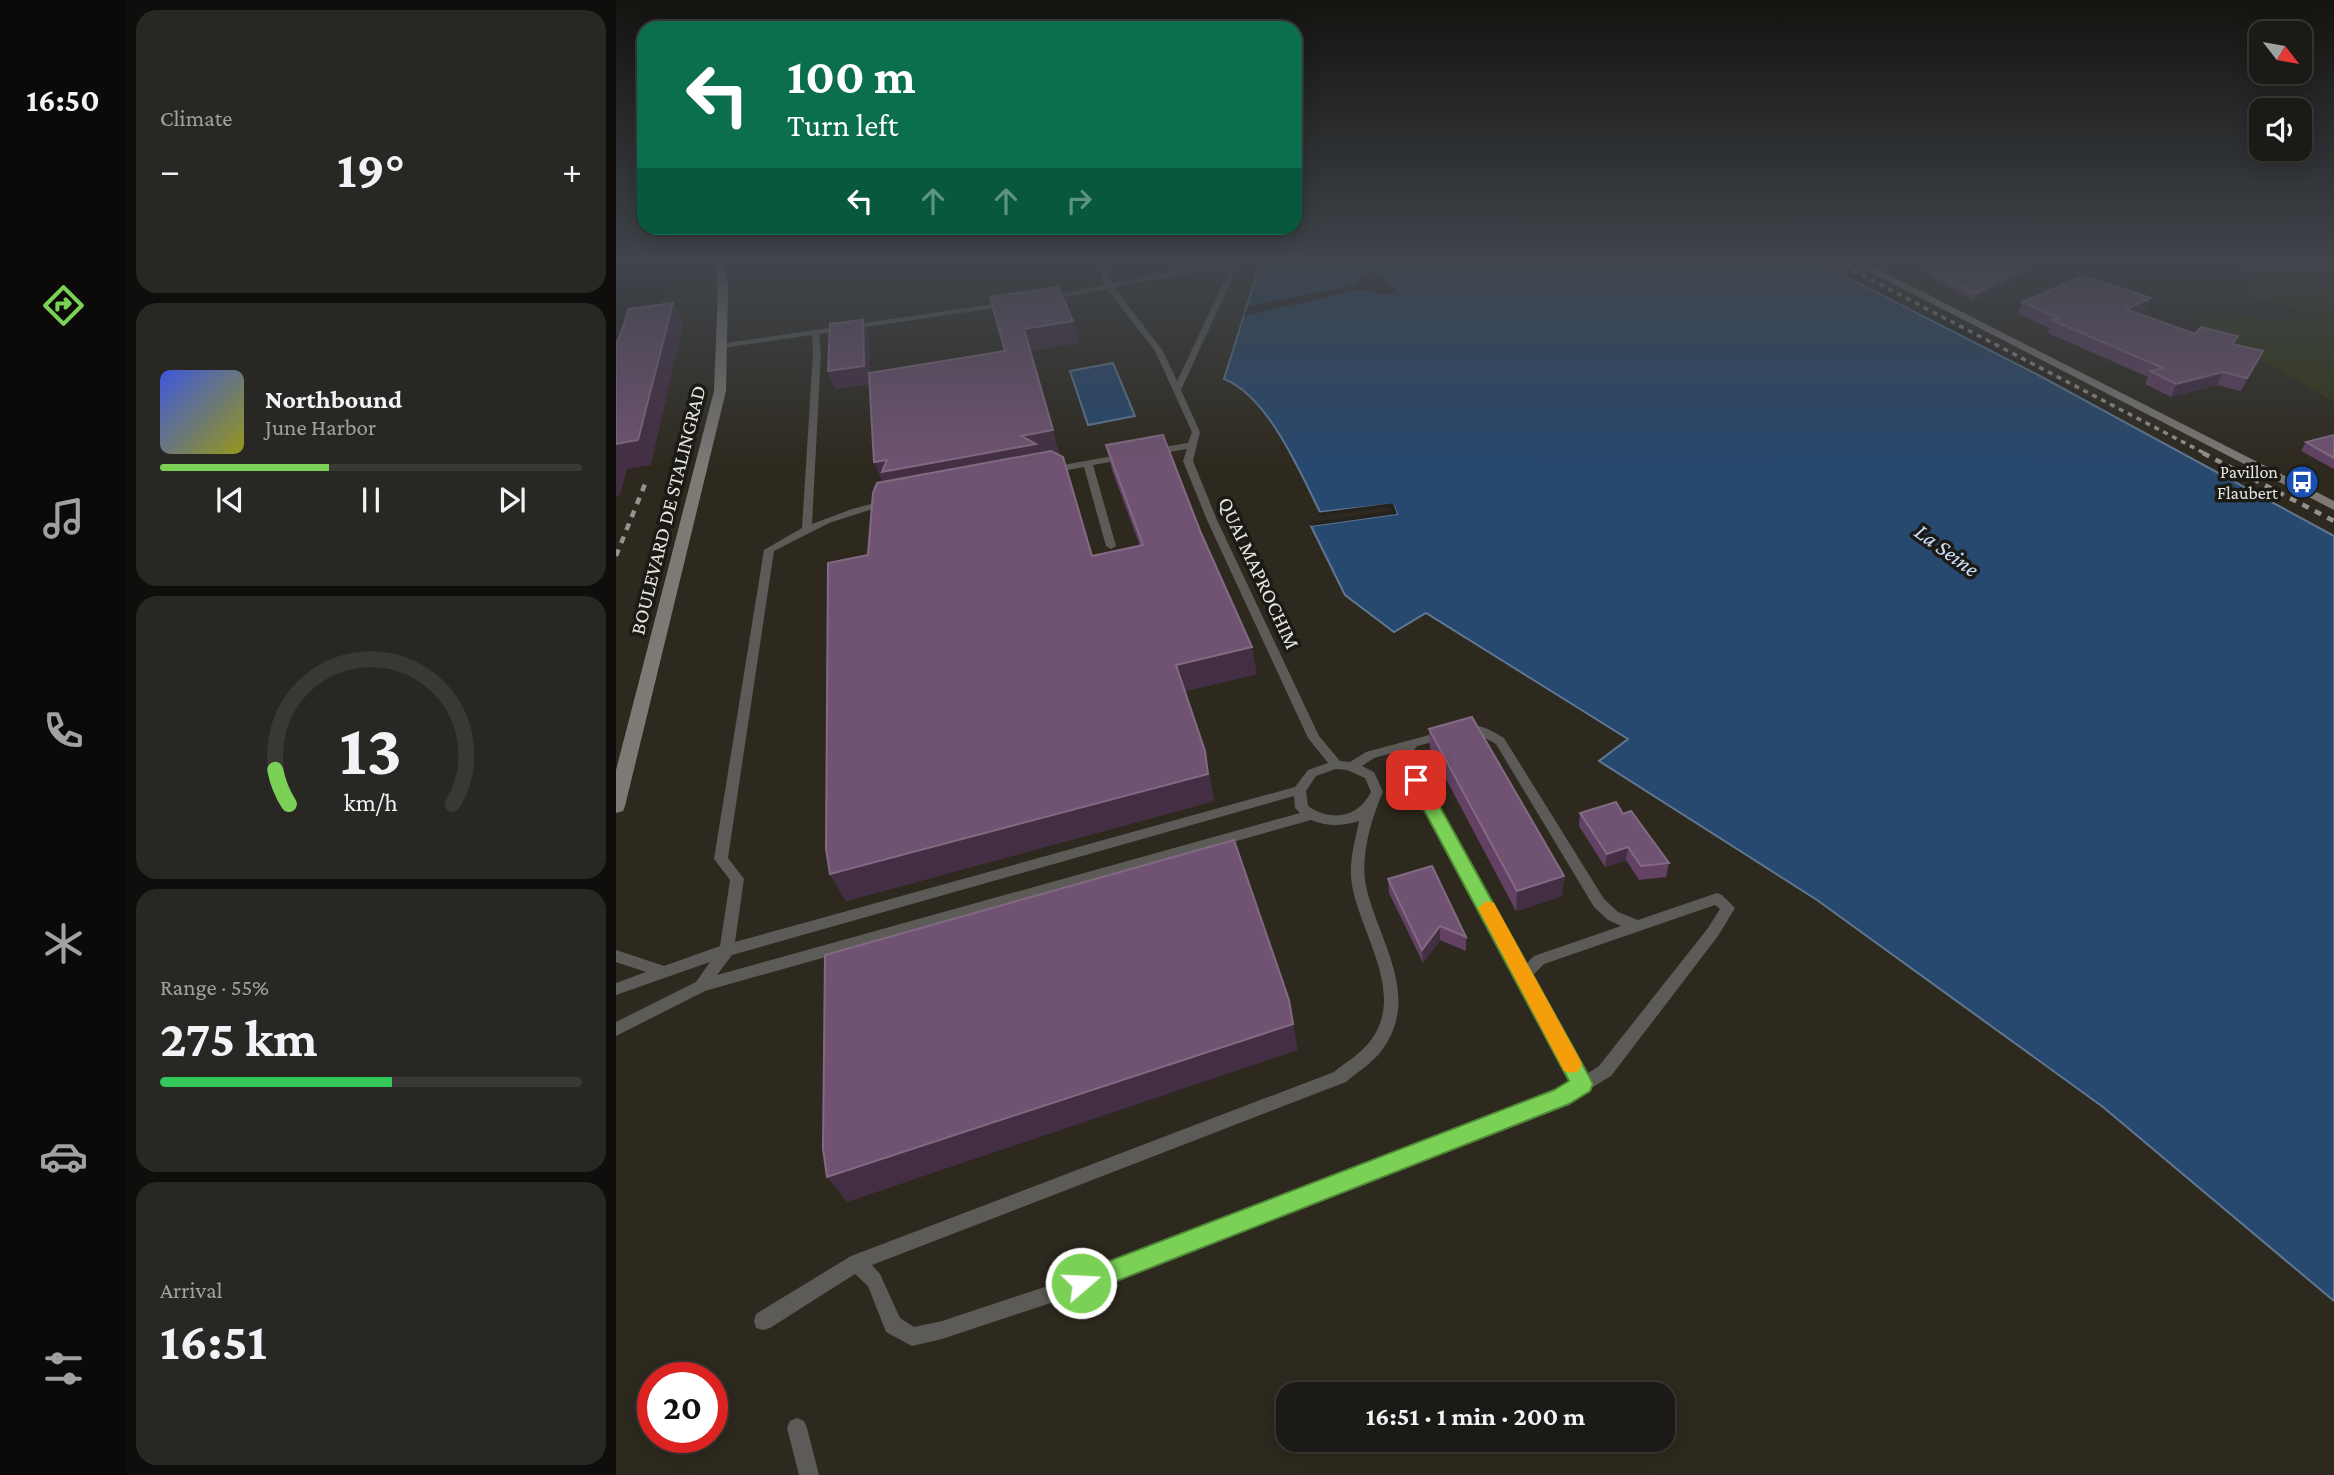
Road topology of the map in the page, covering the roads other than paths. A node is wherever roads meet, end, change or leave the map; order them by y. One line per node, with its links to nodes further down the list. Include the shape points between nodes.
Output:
1 (722, 330): 7 (main road, BOULEVARD DE STALINGRAD)
2 (823, 330): 6 (lane)
3 (1143, 330): 8 (lane, QUAI MAPROCHIM, via 1159,351)
4 (1205, 330): 8 (lane)
5 (1989, 330): 13 (main road)
6 (815, 331): 7 (lane); 14 (lane)
7 (722, 346): 20 (main road, BOULEVARD DE STALINGRAD, via 720,391)
8 (1177, 390): 9 (lane, QUAI MAPROCHIM, via 1196,432)
9 (1193, 445): 10 (lane); 17 (lane, QUAI MAPROCHIM, via 1188,461 1212,520 1314,738)
10 (1088, 464): 11 (lane); 15 (lane)
11 (1040, 473)
12 (898, 500): 14 (lane, via 860,508)
13 (2334, 506)
14 (807, 528): 24 (lane, via 769,550 721,859 737,879)
15 (1111, 546)
16 (1413, 743): 18 (lane, via 1370,755); 23 (lane, via 1472,728 1500,741 1599,903 1613,916); 27 (lane, via 1403,755)
17 (1336, 765): 18 (lane); 19 (lane, via 1312,773)
18 (1352, 767): 21 (lane, via 1370,775 1375,783 1377,792)
19 (1299, 790): 22 (lane, via 1302,808); 24 (lane)
20 (616, 806)
21 (1370, 806): 22 (lane, via 1345,820); 32 (lane, via 1358,883 1394,1003 1378,1044 1340,1077)
22 (1310, 815): 28 (lane)
23 (1636, 926): 27 (lane, via 1539,960); 31 (lane, via 1717,899 1728,908 1605,1071)
24 (727, 950): 26 (lane); 28 (lane)
25 (616, 956): 26 (lane)
26 (660, 971): 29 (lane)
27 (1524, 975): 31 (lane)
28 (701, 986): 30 (lane)
29 (616, 989)
30 (616, 1029)
31 (1582, 1084): 32 (lane, via 1562,1097 1105,1276 942,1330 912,1337 893,1325 874,1280)
32 (857, 1262): 33 (lane)
33 (763, 1321)
34 (797, 1428): 35 (lane)
35 (809, 1475)

